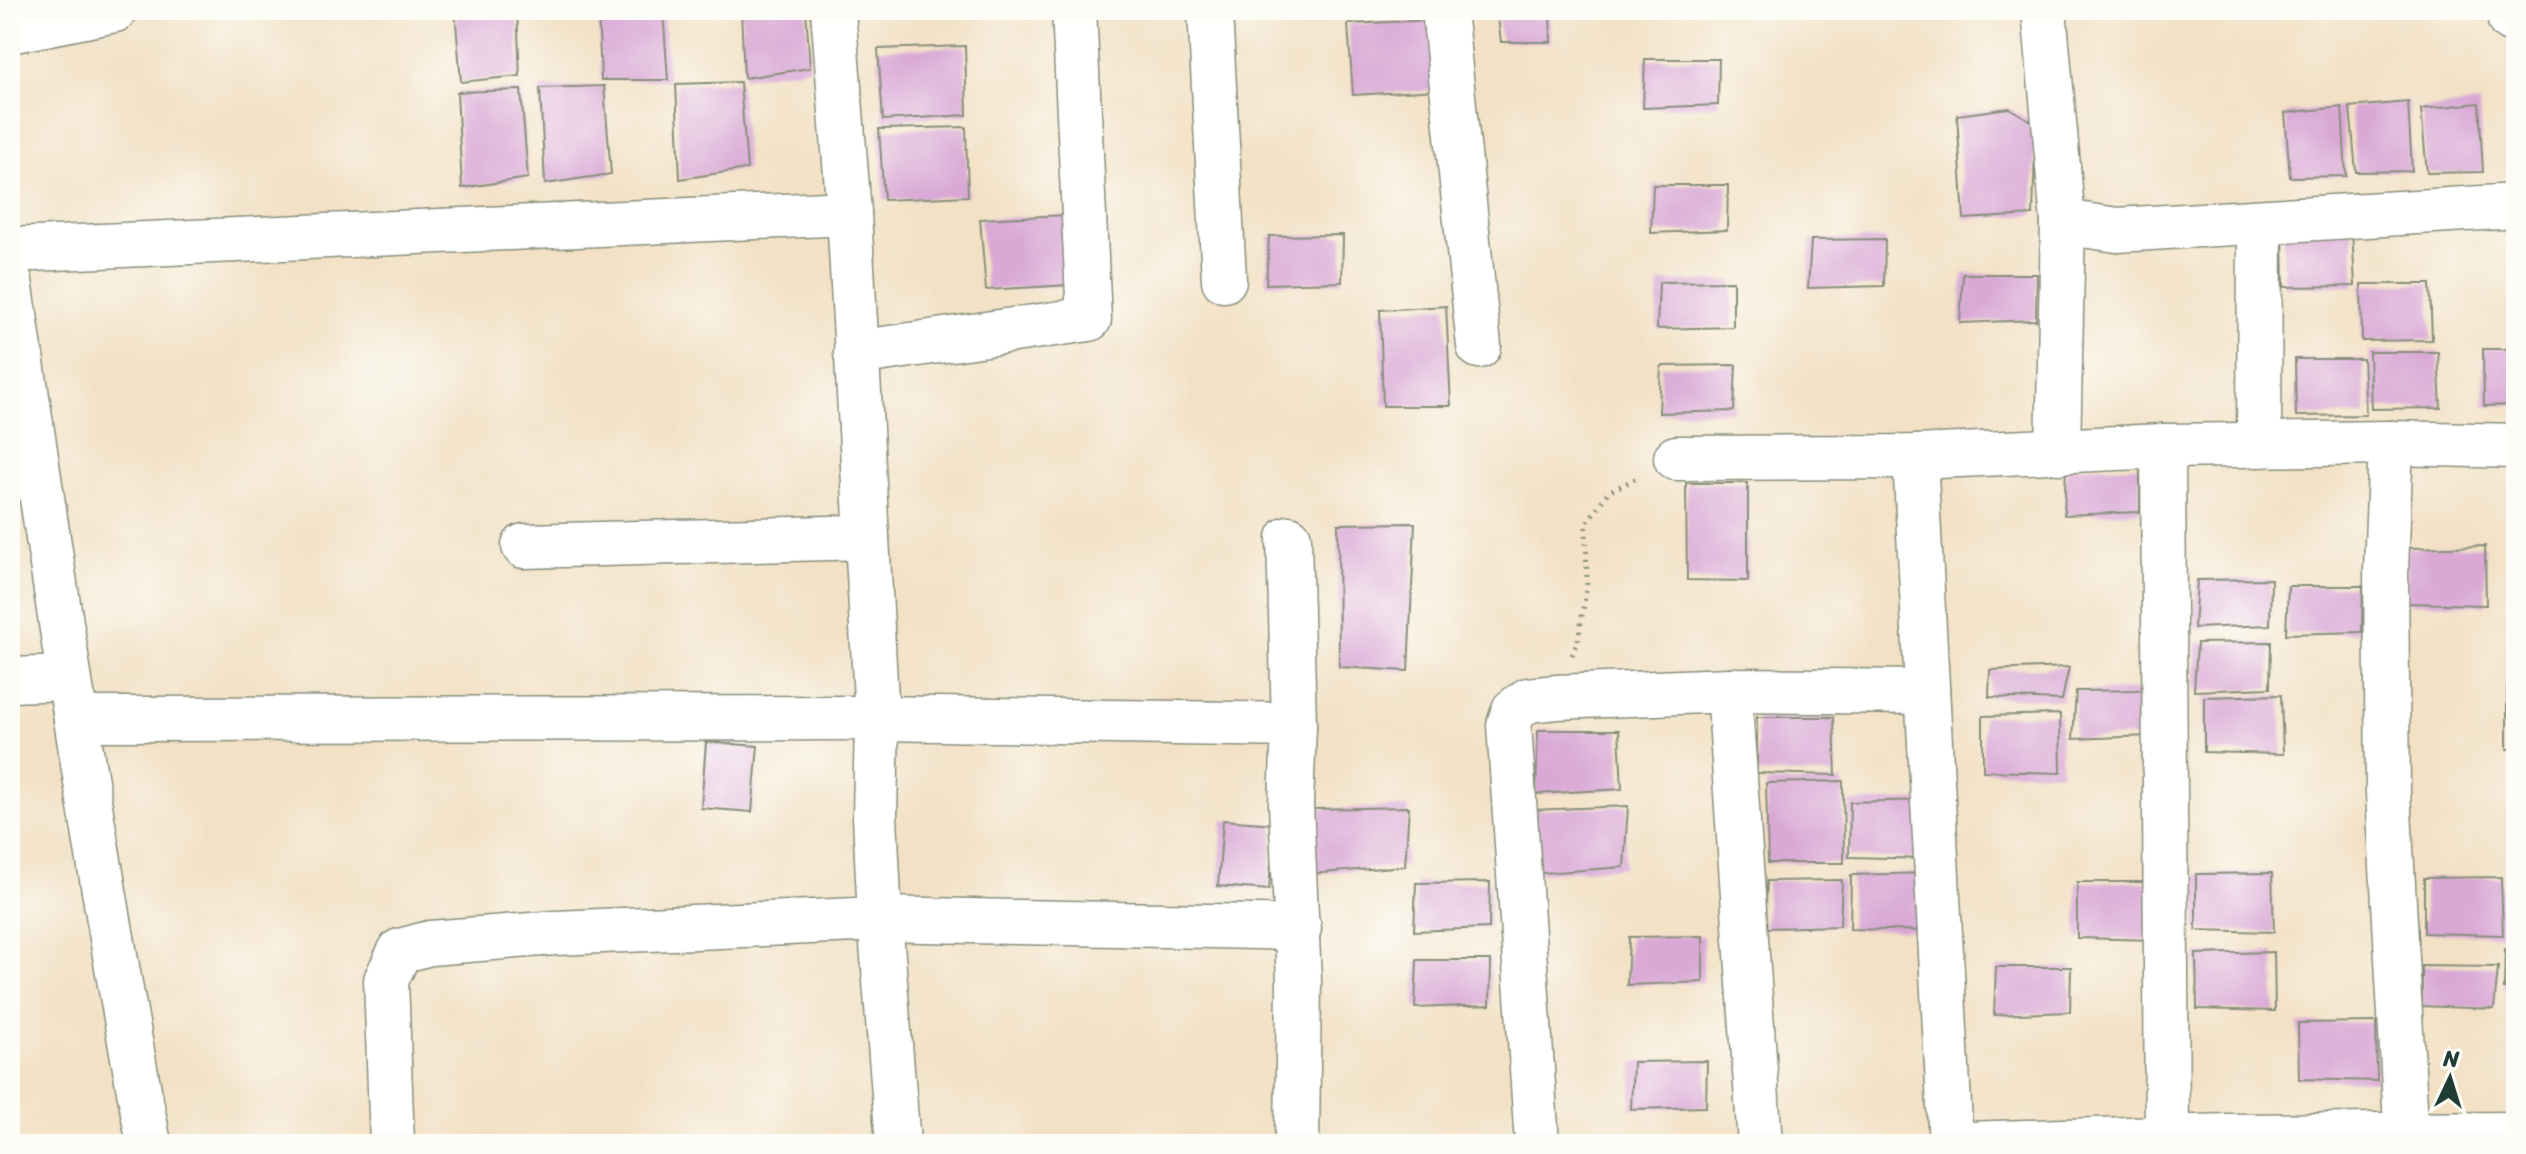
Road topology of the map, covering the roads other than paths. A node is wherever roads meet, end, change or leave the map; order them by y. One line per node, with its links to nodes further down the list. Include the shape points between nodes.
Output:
1 (115, 10): 7 (street)
2 (833, 10): 9 (street)
3 (1074, 10): 16 (street, via 1089,319)
4 (1210, 10): 13 (street)
5 (1444, 10): 15 (street)
6 (2044, 10): 10 (street)
7 (10, 31)
8 (2516, 206): 11 (street)
9 (849, 213): 12 (street); 16 (street)
10 (2063, 222): 11 (street, via 2117,230); 21 (street)
11 (2260, 222): 18 (street)
12 (10, 250)
13 (1224, 280)
14 (10, 281): 30 (street)
15 (1479, 346)
16 (856, 353): 24 (street)
17 (2391, 443): 18 (street); 20 (street); 36 (street, via 2388,792)
18 (2259, 445): 19 (street)
19 (2163, 446): 21 (street); 37 (street)
20 (2516, 446)
21 (2058, 452): 22 (street)
22 (1915, 457): 23 (street); 29 (street)
23 (1676, 458)
24 (867, 537): 26 (street); 31 (street)
25 (1289, 538): 32 (street)
26 (524, 546)
27 (10, 680): 30 (street)
28 (1729, 690): 29 (street); 42 (street, via 1557,697 1528,700 1514,710 1509,725); 43 (street)
29 (1927, 692): 44 (street)
30 (72, 699): 31 (street); 38 (street)
31 (877, 718): 32 (street); 33 (street)
32 (1294, 725): 34 (street, via 1291,805)
33 (880, 919): 34 (street); 39 (street, via 555,933 430,943 400,951 386,980); 40 (street)
34 (1299, 928): 41 (street)
35 (2516, 1134): 36 (street)
36 (2407, 1139): 37 (street)
37 (2167, 1141): 45 (street)
38 (149, 1144)
39 (392, 1144)
40 (898, 1144)
41 (1297, 1144)
42 (1537, 1144)
43 (1760, 1144)
44 (1951, 1144)
45 (1964, 1144)

